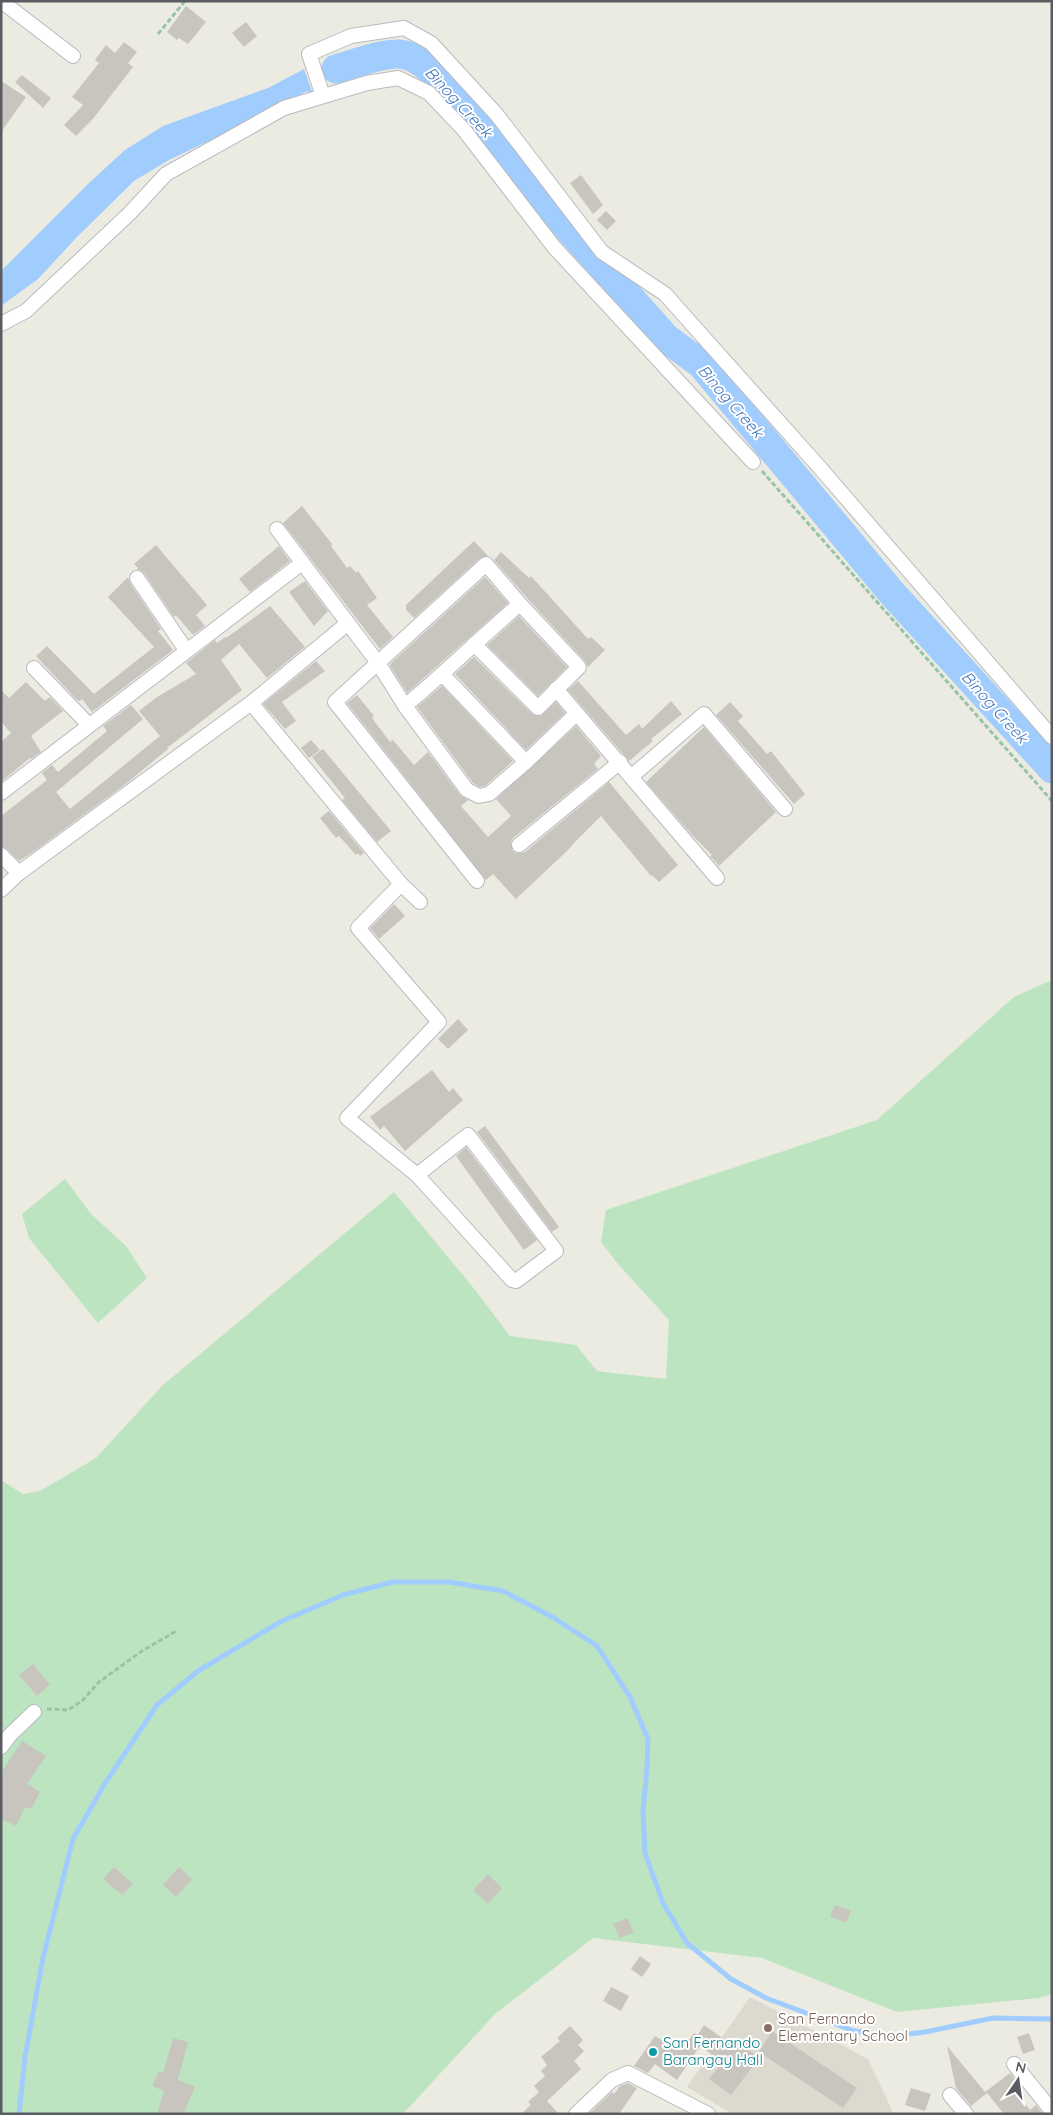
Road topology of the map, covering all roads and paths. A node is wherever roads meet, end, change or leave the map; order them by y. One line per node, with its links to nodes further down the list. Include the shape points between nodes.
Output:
1 (1, 1): 4 (street)
2 (185, 1): 3 (path)
3 (158, 34)
4 (73, 56)
5 (323, 96): 6 (street, via 284,108 166,174 26,311); 7 (street, via 398,78 429,93 464,130 554,247); 23 (street, via 309,54 351,36 404,28 431,43 497,115 602,252 665,294)
6 (1, 324)
7 (753, 462): 28 (path)
8 (277, 529): 9 (street)
9 (302, 563): 12 (street); 14 (street)
10 (137, 578): 14 (street)
11 (520, 604): 13 (street); 15 (street, via 486,564); 18 (street, via 579,667)
12 (348, 623): 15 (street); 19 (street)
13 (474, 644): 17 (street); 18 (street, via 538,708)
14 (186, 650): 22 (street)
15 (378, 662): 20 (street); 34 (street, via 335,702)
16 (34, 668): 22 (street)
17 (443, 675): 20 (street); 24 (street)
18 (556, 689): 21 (street)
19 (251, 703): 32 (street); 35 (street)
20 (405, 706): 24 (street, via 467,790 479,796 489,794)
21 (576, 714): 24 (street); 25 (street)
22 (89, 725): 27 (street)
23 (1052, 737)
24 (526, 762)
25 (620, 762): 26 (street); 30 (street)
26 (632, 776): 29 (street, via 704,714); 33 (street)
27 (1, 792)
28 (1052, 801)
29 (786, 809)
30 (519, 845)
31 (1, 854): 32 (street)
32 (19, 872): 36 (street)
33 (717, 878)
34 (477, 881)
35 (401, 884): 37 (street); 38 (street, via 358,928 439,1022 347,1118)
36 (1, 890)
37 (420, 902)
38 (417, 1175): 38 (street, via 468,1135 556,1251 516,1281 512,1280)
39 (178, 1630): 40 (path, via 99,1682 83,1700 68,1710)
40 (34, 1712): 41 (street)
41 (1, 1747)
42 (1014, 2064): 44 (street)
43 (950, 2095): 47 (street)
44 (1052, 2111)
45 (576, 2114): 46 (street, via 612,2080 628,2073)
46 (708, 2114)
47 (966, 2114)

